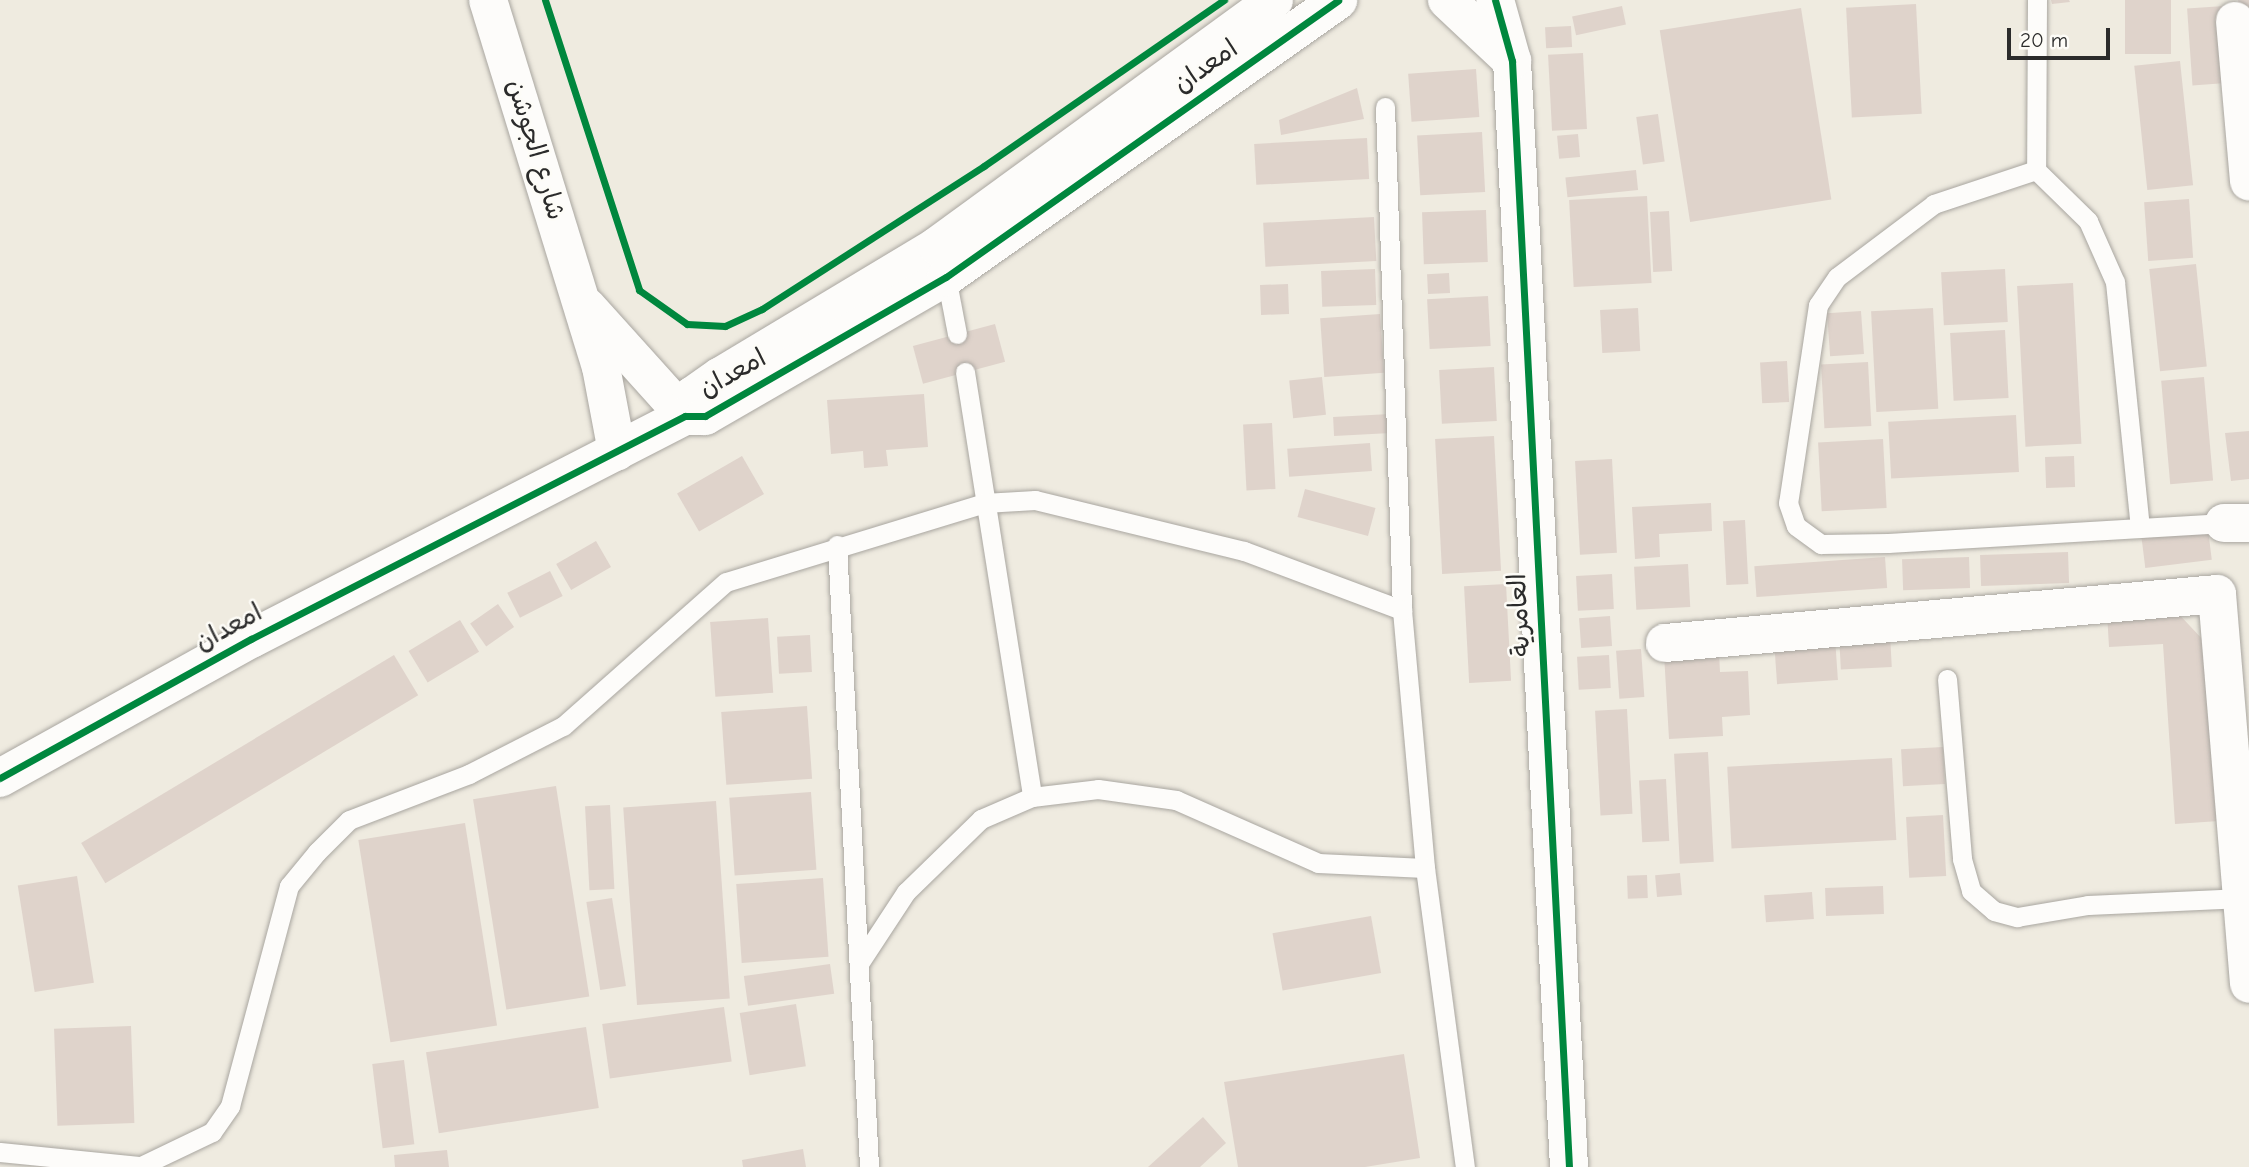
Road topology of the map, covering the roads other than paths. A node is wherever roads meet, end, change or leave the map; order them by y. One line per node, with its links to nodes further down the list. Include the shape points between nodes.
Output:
1 (488, 0): 14 (street, شارع الجوشن)
2 (1274, 0): 13 (street, امعدان)
3 (1338, 0): 13 (street, امعدان)
4 (1447, 0): 9 (street)
5 (1495, 0): 9 (street)
6 (1518, 0): 9 (street)
7 (2037, 0): 11 (lane)
8 (2235, 21): 12 (street)
9 (1512, 61): 36 (street, العامرية)
10 (1385, 107): 24 (lane)
11 (2036, 170): 21 (lane, via 2088,220 2115,282); 21 (lane, via 1934,204 1837,276 1818,305 1788,503 1796,526 1821,544)
12 (2249, 181)
13 (942, 262): 15 (lane); 17 (street, امعدان, via 705,416)
14 (581, 301): 17 (street, شارع الجوشن); 18 (street, شارع الجوشن)
15 (957, 334)
16 (965, 372): 19 (lane)
17 (685, 416): 18 (street, امعدان)
18 (617, 452): 27 (street, امعدان, via 251,639)
19 (985, 503): 22 (lane); 24 (lane, via 1035,500 1167,529); 28 (lane)
20 (2237, 523): 21 (lane)
21 (2140, 528)
22 (837, 545): 31 (lane); 33 (lane, via 726,582 563,726 469,774 349,821 289,886 230,1106 212,1132 188,1149 141,1166)
23 (2233, 593): 25 (street); 30 (street)
24 (1402, 610): 29 (lane)
25 (1665, 643)
26 (1947, 679): 30 (lane, via 1962,859 1970,891 1993,911 2017,917 2088,905)
27 (0, 778)
28 (1032, 797): 29 (lane, via 1098,789 1176,800 1318,863); 31 (lane, via 972,828 906,892)
29 (1425, 869): 35 (lane)
30 (2246, 898): 32 (street)
31 (860, 962): 34 (lane)
32 (2249, 984)
33 (0, 1152)
34 (869, 1167)
35 (1465, 1167)
36 (1569, 1167)

